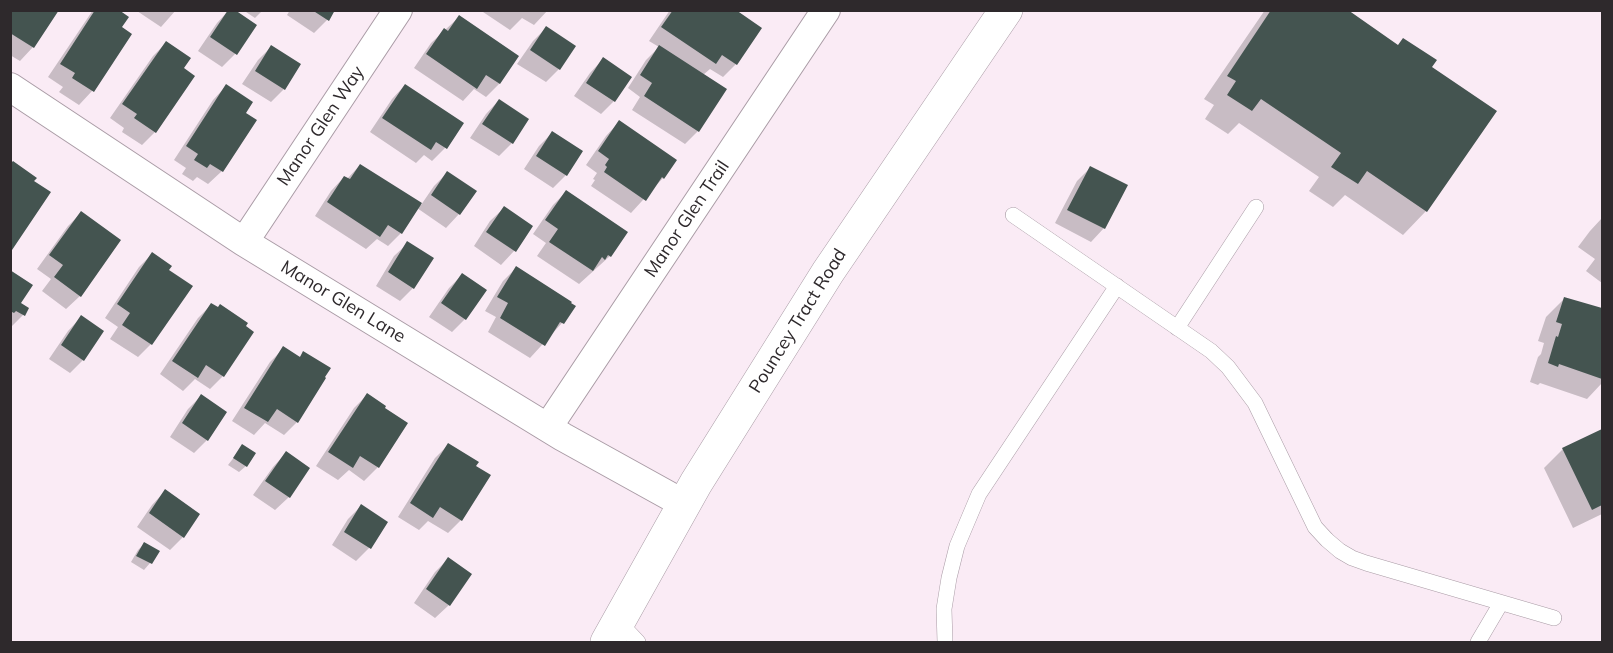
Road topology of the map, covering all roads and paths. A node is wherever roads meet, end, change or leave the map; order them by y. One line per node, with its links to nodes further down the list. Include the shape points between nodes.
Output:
1 (398, 10): 7 (street, Manor Glen Way)
2 (826, 10): 10 (street, Manor Glen Trail)
3 (1006, 10): 11 (main road, Pouncey Tract Road, via 828,272)
4 (10, 87): 7 (street, Manor Glen Lane)
5 (1256, 207): 9 (lane)
6 (1014, 215): 8 (lane)
7 (244, 242): 10 (street, Manor Glen Lane)
8 (1117, 286): 9 (lane); 15 (lane, via 979,494 957,546 949,578 944,609)
9 (1177, 328): 12 (lane, via 1211,351 1243,384 1315,527 1327,540 1366,563)
10 (548, 427): 11 (street, Manor Glen Lane)
11 (684, 504): 14 (main road, Pouncey Tract Road)
12 (1501, 603): 13 (lane); 16 (lane)
13 (1554, 618)
14 (621, 635)
15 (945, 642)
16 (1479, 642)

